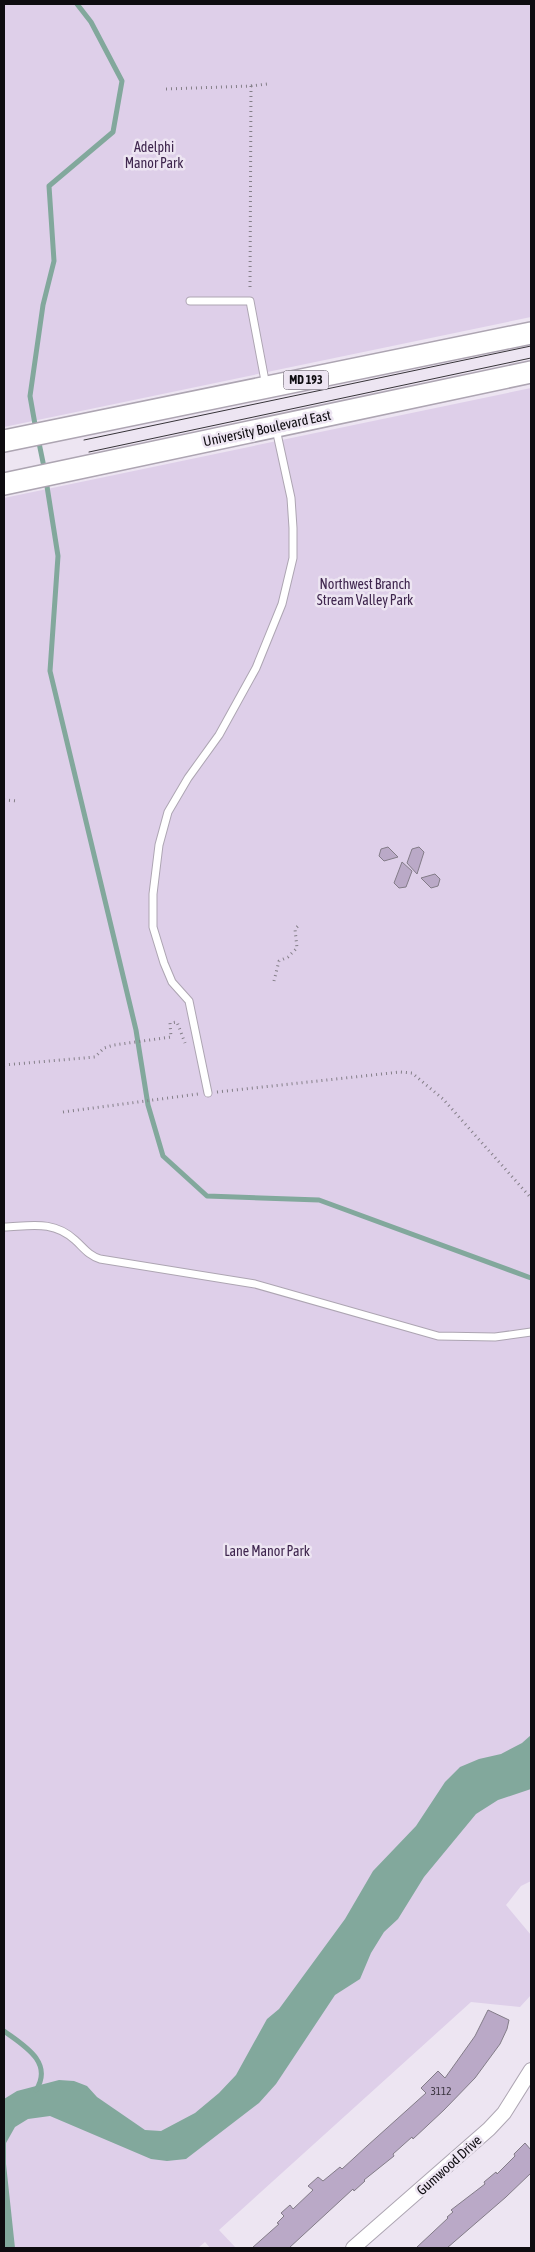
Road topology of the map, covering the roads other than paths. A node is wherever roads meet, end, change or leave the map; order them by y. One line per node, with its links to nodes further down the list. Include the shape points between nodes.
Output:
1 (190, 301): 4 (lane, via 250,301)
2 (531, 333): 4 (main road, MD 193)
3 (531, 372): 5 (main road, University Boulevard East)
4 (266, 389): 6 (main road, MD 193)
5 (275, 426): 7 (main road, University Boulevard East); 8 (lane, via 291,498 293,528 293,558 282,604 256,668 219,735 168,812 153,894 153,927 172,982 189,1001)
6 (4, 441)
7 (4, 484)
8 (208, 1093)
9 (4, 1227): 10 (lane, via 58,1227 75,1239 90,1256 100,1259 255,1284 438,1336 496,1337)
10 (531, 1332)
11 (531, 2070): 12 (street, Gumwood Drive, via 504,2113 489,2129)
12 (353, 2248)

